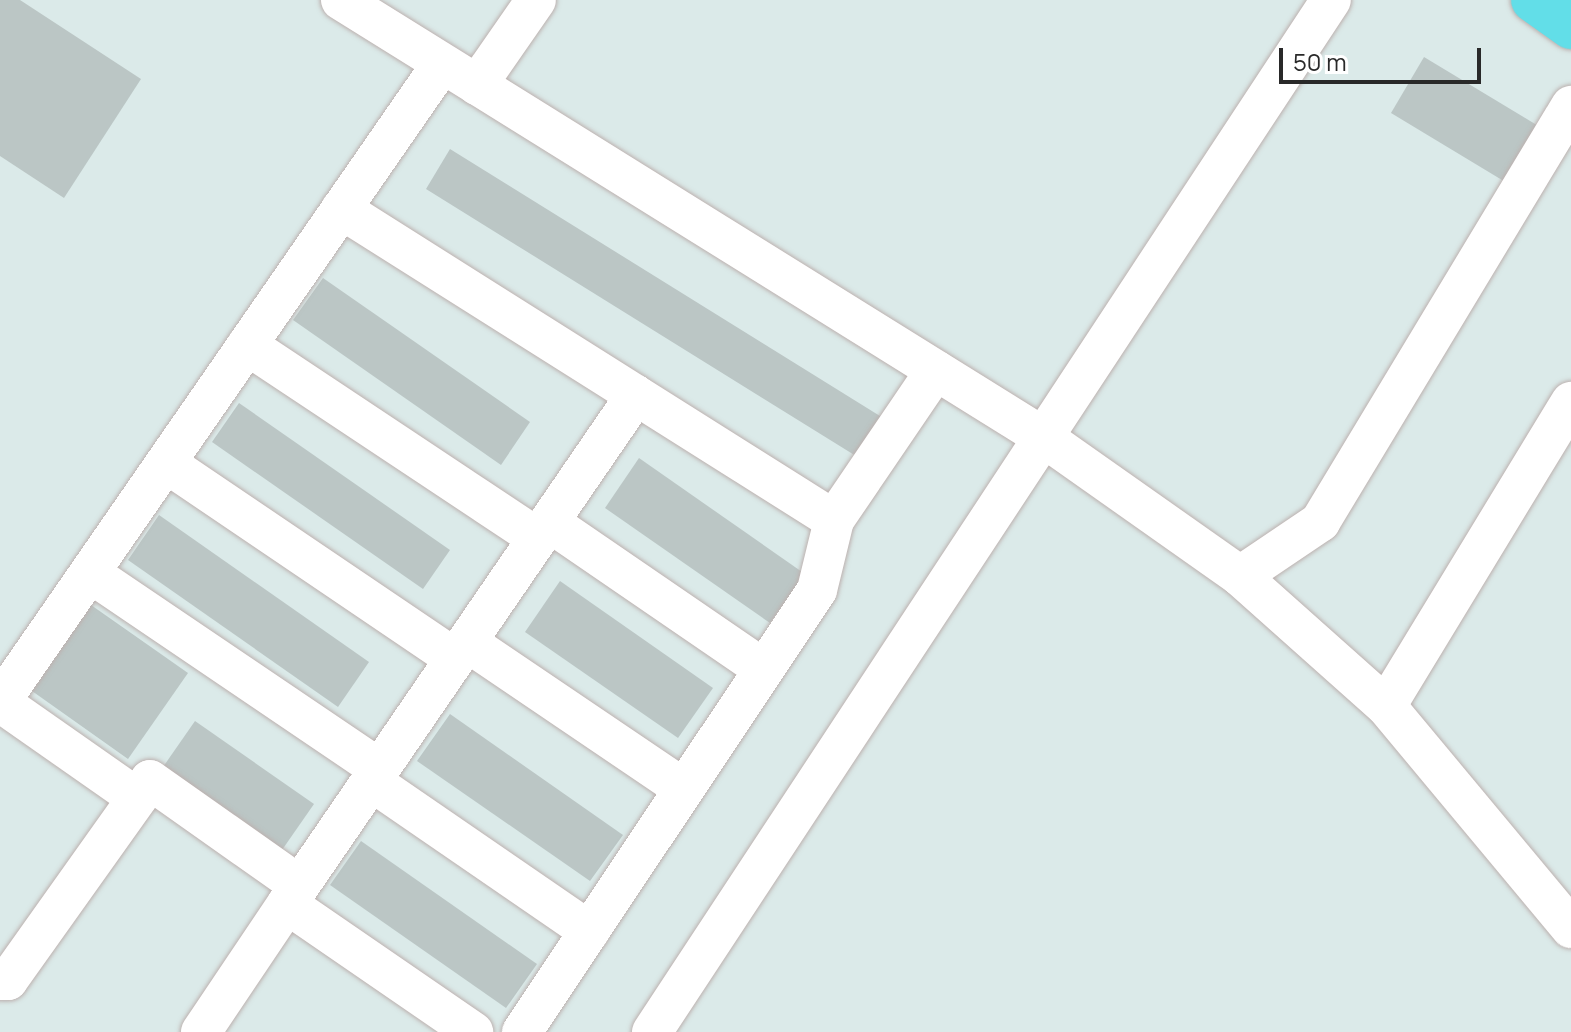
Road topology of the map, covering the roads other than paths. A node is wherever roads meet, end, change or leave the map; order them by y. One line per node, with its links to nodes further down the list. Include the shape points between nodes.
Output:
1 (341, 0): 6 (street)
2 (536, 0): 7 (street)
3 (1331, 0): 14 (street)
4 (1533, 0): 5 (main road)
5 (1571, 27)
6 (442, 64): 7 (street); 9 (street)
7 (477, 85): 11 (street)
8 (1571, 106): 19 (street, via 1320,522)
9 (341, 209): 10 (street); 12 (street)
10 (247, 345): 15 (street); 17 (street)
11 (936, 370): 14 (street); 16 (street)
12 (636, 395): 16 (street); 17 (street)
13 (1571, 402): 22 (street)
14 (1043, 437): 19 (street); 33 (street)
15 (166, 463): 18 (street); 20 (street)
16 (834, 520): 21 (street, via 817,590)
17 (544, 530): 20 (street); 21 (street)
18 (90, 573): 23 (street); 25 (street, via 0,702)
19 (1240, 576): 22 (street)
20 (461, 650): 23 (street); 24 (street)
21 (764, 669): 24 (street)
22 (1386, 706): 27 (street)
23 (375, 775): 26 (street); 28 (street)
24 (684, 789): 28 (street)
25 (137, 798): 26 (street, via 150,780); 29 (street, via 8,980)
26 (293, 894): 30 (street); 31 (street)
27 (1571, 928)
28 (589, 931): 32 (street)
29 (0, 980)
30 (201, 1032)
31 (473, 1032)
32 (522, 1032)
33 (652, 1032)

